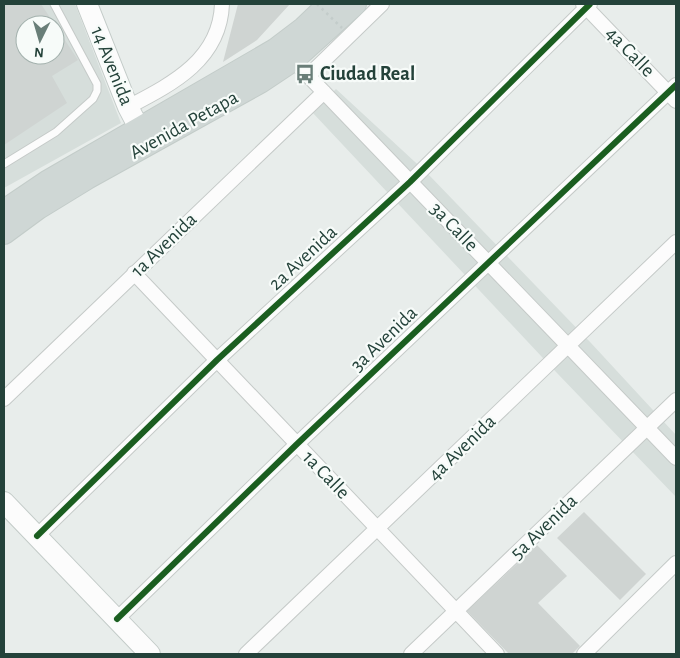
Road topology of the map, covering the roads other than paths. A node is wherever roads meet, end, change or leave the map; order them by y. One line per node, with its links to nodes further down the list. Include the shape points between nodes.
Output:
1 (54, 4): 13 (lane, via 97,91 93,99 56,132)
2 (87, 4): 11 (street, 14 Avenida)
3 (222, 4): 11 (street, via 216,36 208,51 186,73)
4 (329, 4): 12 (main road, Avenida Petapa, via 275,50)
5 (355, 4): 8 (main road, Avenida Petapa)
6 (382, 4): 8 (street)
7 (587, 5): 10 (street, 4a Calle); 14 (street, 2a Avenida)
8 (301, 68): 9 (street, 3a Calle); 16 (main road, Avenida Petapa, via 260,82 87,178)
9 (324, 92): 14 (street, 3a Calle); 19 (street, 1a Avenida)
10 (674, 93): 18 (street, 3a Avenida)
11 (128, 107): 12 (street, 14 Avenida)
12 (139, 128): 15 (main road, Avenida Petapa)
13 (4, 164)
14 (410, 182): 18 (street, 3a Calle); 21 (street, 2a Avenida)
15 (4, 211)
16 (4, 233)
17 (676, 242): 20 (street, 4a Avenida)
18 (488, 263): 20 (street, 3a Calle); 25 (street, 3a Avenida)
19 (134, 273): 21 (street, 1a Calle); 22 (street, 1a Avenida)
20 (568, 346): 24 (street, 3a Calle); 28 (street, 4a Avenida)
21 (216, 360): 25 (street, 1a Calle); 29 (street, 2a Avenida)
22 (4, 399)
23 (676, 400): 24 (street, 5a Avenida)
24 (647, 428): 26 (street, 3a Calle); 31 (street, 5a Avenida)
25 (296, 445): 28 (street, 1a Calle); 32 (street, 3a Avenida)
26 (676, 458)
27 (4, 502): 29 (street)
28 (377, 529): 31 (street, 1a Calle); 34 (street, 4a Avenida)
29 (37, 536): 32 (street)
30 (676, 563): 37 (street)
31 (456, 611): 35 (street, 5a Avenida); 36 (street, 1a Calle)
32 (117, 619): 33 (street)
33 (150, 654)
34 (246, 654)
35 (411, 654)
36 (498, 654)
37 (584, 654)

